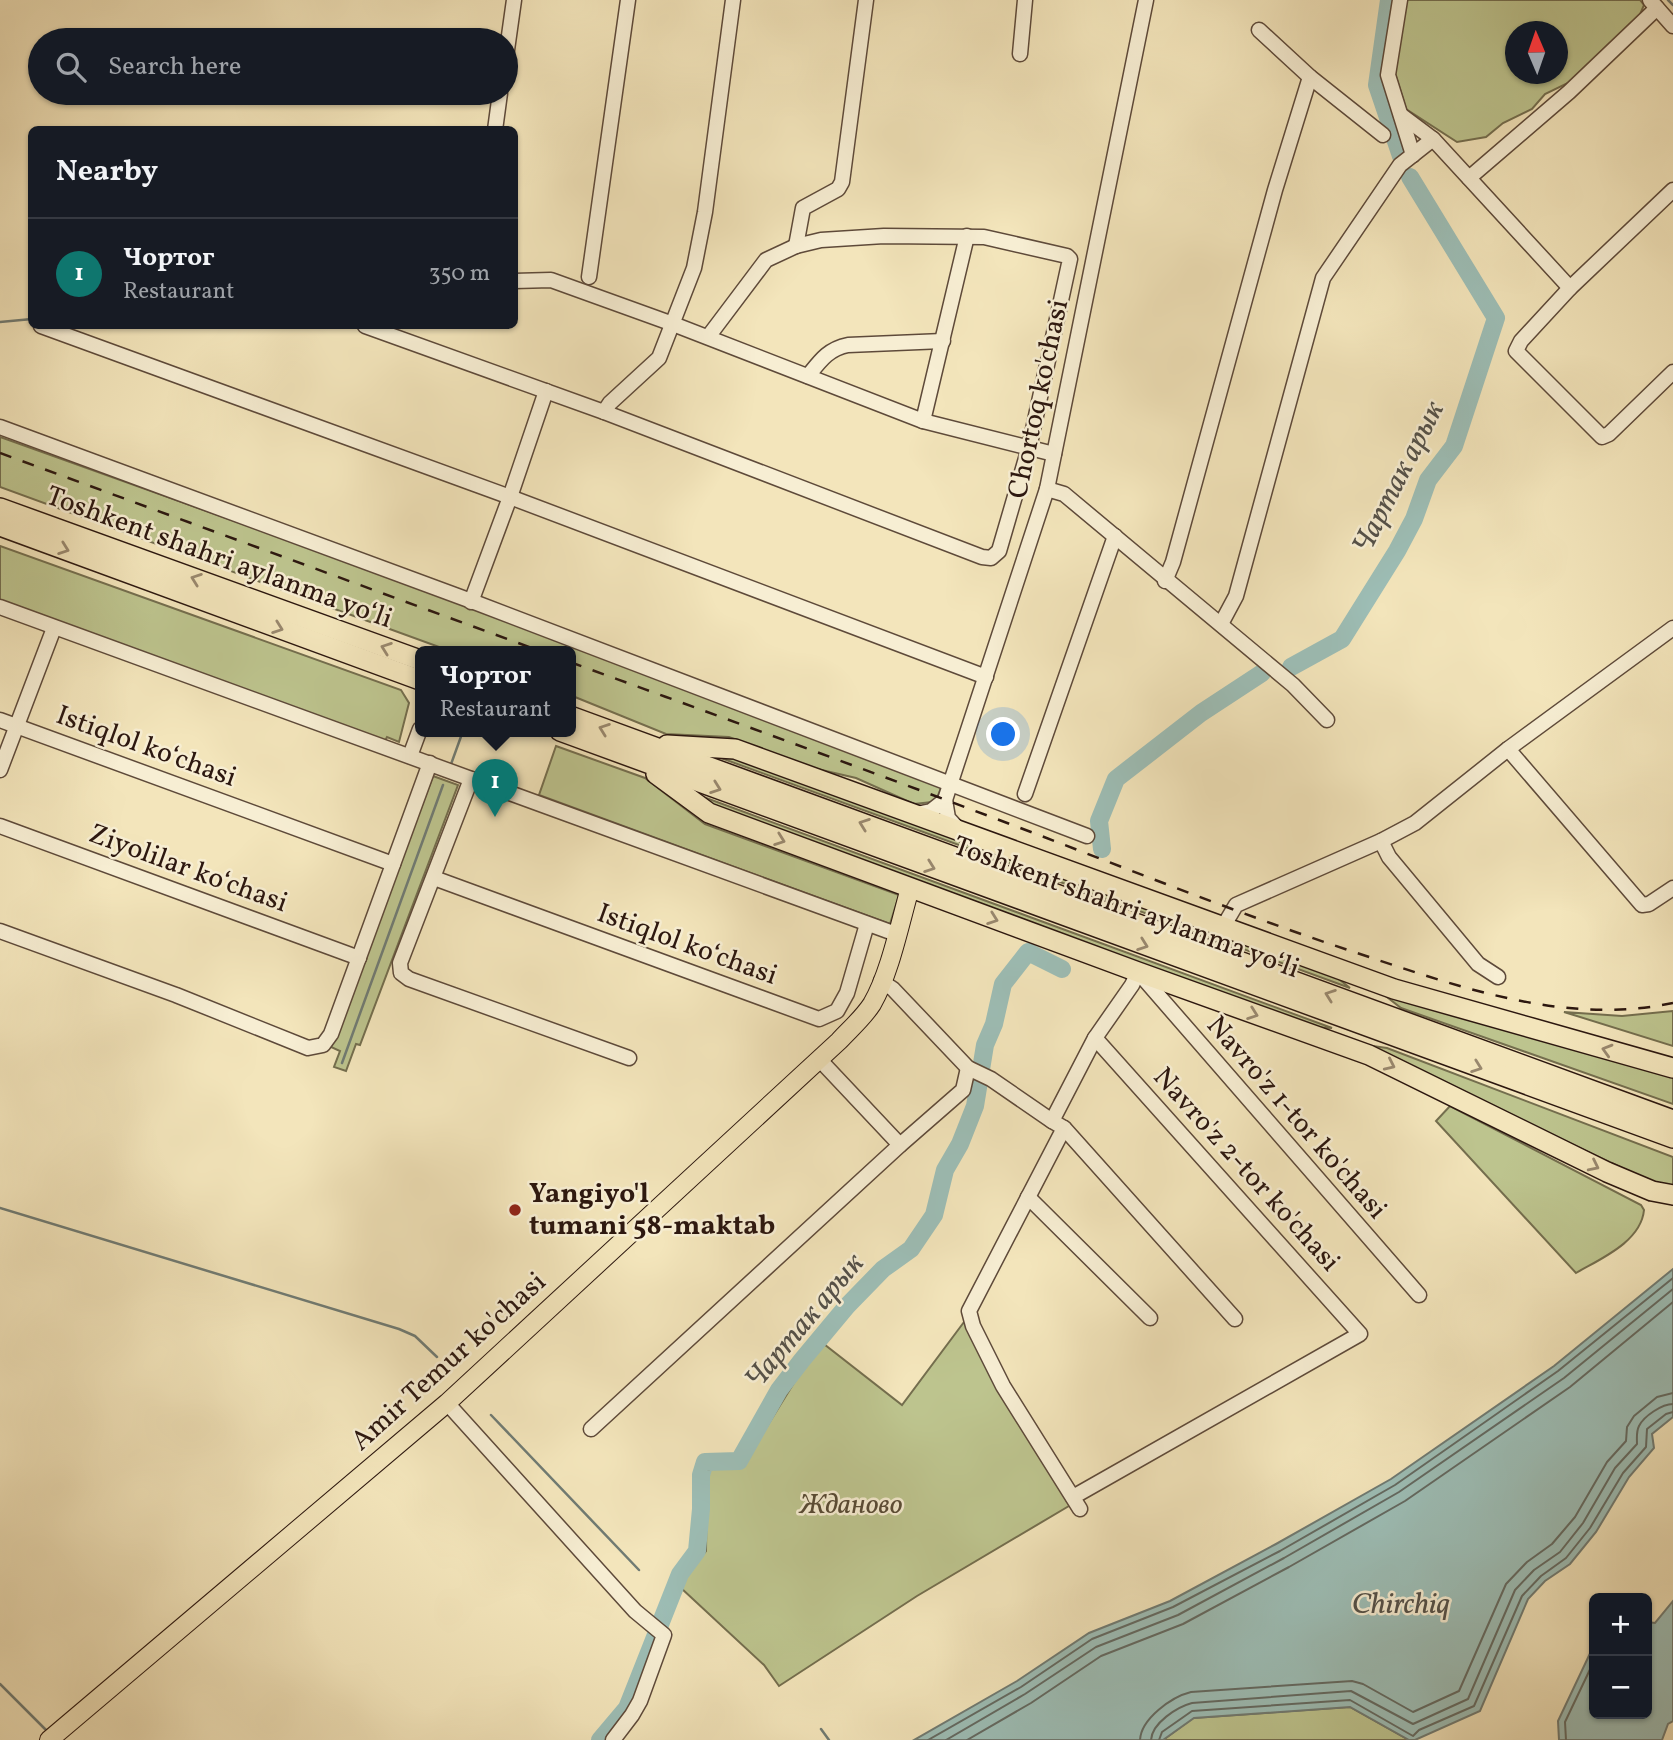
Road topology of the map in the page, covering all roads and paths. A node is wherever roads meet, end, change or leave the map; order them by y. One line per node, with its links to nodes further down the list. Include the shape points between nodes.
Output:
1 (514, 0): 10 (street)
2 (628, 0): 24 (street)
3 (733, 0): 27 (street, via 701,240)
4 (866, 0): 23 (street, via 842,182 838,190 803,208)
5 (1025, 0): 12 (street)
6 (1146, 0): 39 (street, Chortoq ko'chasi)
7 (1400, 0): 15 (street, via 1388,75)
8 (1653, 4): 9 (street); 20 (street, via 1569,92)
9 (1673, 26)
10 (510, 28)
11 (1259, 30): 13 (street)
12 (1020, 54)
13 (1310, 77): 17 (street); 45 (street)
14 (498, 105): 16 (street)
15 (1401, 116): 18 (street); 19 (street)
16 (496, 126)
17 (1382, 135)
18 (1433, 139): 19 (street); 20 (street)
19 (1413, 155): 48 (street, via 1400,165 1323,278 1236,596)
20 (1469, 178): 26 (street)
21 (1673, 190): 26 (street)
22 (967, 236): 23 (street, via 846,238); 31 (street); 38 (street, via 1070,259)
23 (796, 246): 30 (street, via 766,260)
24 (589, 277)
25 (518, 281): 27 (street, via 551,280)
26 (1570, 288): 32 (street, via 1516,351 1598,435 1609,434)
27 (673, 324): 30 (street); 35 (street, via 659,358)
28 (49, 329): 41 (street)
29 (400, 331): 34 (street)
30 (708, 337): 33 (street)
31 (943, 341): 33 (street, via 836,347); 36 (street)
32 (1673, 372)
33 (808, 376): 36 (street)
34 (546, 391): 35 (street); 41 (street)
35 (604, 412): 38 (street, via 985,558 999,551)
36 (923, 421): 38 (street)
37 (0, 427): 46 (street)
38 (1029, 448): 39 (street)
39 (1054, 454): 40 (street, Chortoq ko'chasi)
40 (1047, 489): 44 (street, via 1064,494); 52 (street, Chortoq ko'chasi)
41 (510, 496): 46 (street); 52 (street)
42 (0, 508): 51 (highway, Toshkent shahri aylanma yoʻli, one-way to 42)
43 (0, 526): 53 (highway, Toshkent shahri aylanma yoʻli, one-way to 53)
44 (1115, 536): 45 (street); 67 (street)
45 (1166, 581): 48 (street)
46 (471, 601): 66 (street)
47 (0, 607): 49 (street)
48 (1221, 624): 55 (street)
49 (54, 628): 57 (street); 62 (street)
50 (1673, 628): 60 (street)
51 (415, 658)
52 (986, 677): 66 (street, Chortoq ko'chasi)
53 (415, 678)
54 (576, 719): 61 (highway, Toshkent shahri aylanma yoʻli, one-way to 54)
55 (1327, 719)
56 (0, 720): 57 (street, Istiqlol koʻchasi)
57 (16, 726): 64 (street); 74 (street, Istiqlol koʻchasi)
58 (576, 735): 61 (highway, Toshkent shahri aylanma yoʻli)
59 (417, 737): 62 (street)
60 (1508, 749): 73 (street, via 1415,823); 77 (street, via 1642,905)
61 (641, 752): 69 (highway, via 735,750); 76 (highway, one-way to 76, via 709,813); 88 (highway, Toshkent shahri aylanma yoʻli)
62 (410, 756): 63 (street)
63 (430, 763): 65 (street); 74 (street)
64 (0, 770)
65 (471, 779): 75 (street); 78 (street)
66 (951, 784): 68 (street, Chortoq ko'chasi); 72 (street)
67 (1025, 794)
68 (946, 800): 69 (street, via 926,813); 71 (street, via 951,822)
69 (908, 813): 71 (highway)
70 (0, 826): 82 (street, Ziyolilar koʻchasi)
71 (964, 833): 79 (highway)
72 (1087, 836)
73 (1381, 841): 79 (street, via 1236,905); 85 (street, via 1389,857 1478,964)
74 (393, 864): 82 (street)
75 (434, 878): 78 (street, Istiqlol koʻchasi, via 819,1019 837,1011); 90 (street, via 400,963 401,973)
76 (911, 888): 81 (main road, Amir Temur ko'chasi); 84 (highway, one-way to 84)
77 (1673, 888)
78 (867, 924): 81 (street)
79 (1223, 928): 83 (highway)
80 (0, 931): 82 (street, via 308,1048 329,1039)
81 (896, 934): 86 (main road, Amir Temur ko'chasi)
82 (359, 958)
83 (1329, 966): 88 (highway); 92 (highway, one-way to 83, via 1394,989)
84 (1138, 972): 87 (highway, one-way to 87); 89 (street); 100 (street, Navro'z 1-tor ko'chasi)
85 (1498, 977)
86 (881, 981): 91 (main road, Amir Temur ko'chasi, via 865,1014); 93 (street)
87 (1303, 1032): 88 (highway); 98 (highway, one-way to 98, via 1393,1066 1607,1172)
88 (1415, 1035): 94 (highway, Toshkent shahri aylanma yoʻli); 96 (highway, Toshkent shahri aylanma yoʻli, one-way to 96)
89 (1095, 1038): 95 (street); 99 (street, Navro'z 2-tor ko'chasi, via 1360,1334 1076,1503 1003,1386 969,1311)
90 (629, 1058)
91 (819, 1059): 97 (street); 103 (main road, Amir Temur ko'chasi)
92 (1673, 1068)
93 (971, 1069): 95 (street); 97 (street, via 963,1090)
94 (1673, 1120)
95 (1058, 1125): 99 (street); 102 (street)
96 (1673, 1138)
97 (900, 1145): 104 (street)
98 (1673, 1195)
99 (1028, 1197): 101 (street)
100 (1419, 1295)
101 (1150, 1318)
102 (1235, 1319)
103 (447, 1403): 105 (main road, Amir Temur ko'chasi); 106 (street, via 635,1611 664,1636 640,1701)
104 (591, 1429)
105 (54, 1736)
106 (613, 1740)

